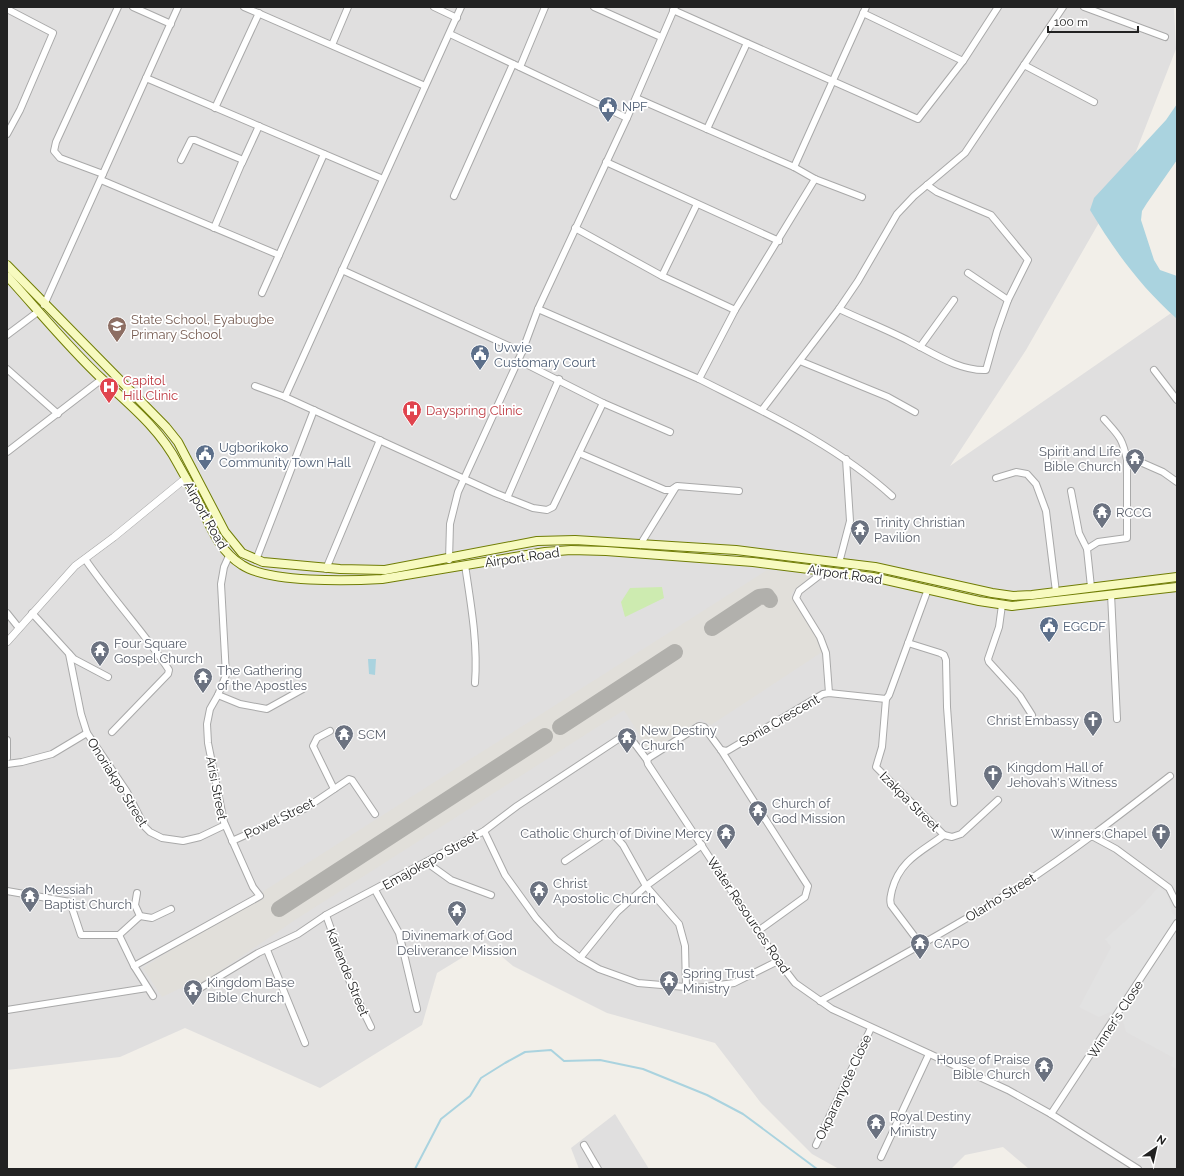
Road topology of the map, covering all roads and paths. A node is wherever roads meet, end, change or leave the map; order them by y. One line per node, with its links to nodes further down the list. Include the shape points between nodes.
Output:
1 (118, 7): 43 (street, via 54,151 60,158)
2 (133, 7): 18 (street)
3 (178, 7): 18 (street)
4 (244, 7): 16 (street)
5 (348, 7): 23 (street)
6 (434, 7): 17 (street)
7 (461, 7): 17 (street)
8 (545, 7): 27 (street)
9 (594, 7): 20 (street)
10 (998, 7): 24 (street)
11 (1063, 7): 26 (street)
12 (1084, 7): 21 (street)
13 (7, 9): 37 (street, via 53,33)
14 (674, 9): 20 (street); 22 (street)
15 (865, 10): 24 (street); 29 (street)
16 (259, 13): 23 (street); 33 (street)
17 (457, 18): 19 (street)
18 (171, 24): 28 (street)
19 (450, 34): 25 (street); 30 (street)
20 (661, 37): 31 (street)
21 (1165, 37)
22 (747, 43): 29 (street); 36 (street)
23 (332, 45): 30 (street)
24 (963, 61): 29 (street, via 918,119)
25 (513, 64): 27 (street); 47 (street)
26 (1024, 66): 32 (street); 46 (street, via 966,153)
27 (520, 67): 34 (street)
28 (146, 78): 33 (street); 43 (street)
29 (833, 82): 42 (street)
30 (425, 86): 44 (street)
31 (636, 98): 34 (street); 36 (street)
32 (1094, 102)
33 (215, 108): 35 (street)
34 (627, 118): 40 (street)
35 (258, 126): 38 (street); 41 (street)
36 (707, 129): 42 (street)
37 (7, 134)
38 (324, 154): 44 (street); 53 (street)
39 (181, 160): 41 (street, via 188,143 195,140 243,160)
40 (606, 162): 49 (street); 51 (street)
41 (240, 167): 50 (street)
42 (794, 168): 45 (street)
43 (102, 177): 50 (street); 62 (street)
44 (383, 179): 55 (street)
45 (815, 179): 48 (street); 52 (street)
46 (927, 185): 61 (street, via 991,216 1024,254 1028,260); 65 (street, via 897,214)
47 (454, 196)
48 (862, 197)
49 (697, 204): 52 (street); 58 (street)
50 (214, 228): 53 (street)
51 (575, 228): 58 (street); 63 (street)
52 (779, 241): 64 (street)
53 (279, 255): 59 (street)
54 (7, 264): 62 (main road, Airport Road)
55 (342, 270): 68 (street); 77 (street)
56 (968, 273): 61 (street)
57 (7, 276): 62 (main road, Airport Road)
58 (662, 276): 64 (street)
59 (262, 293)
60 (954, 300): 67 (street)
61 (1008, 300): 67 (street, via 986,370 968,368 947,361)
62 (41, 308): 66 (street); 73 (main road, Airport Road); 107 (main road, Airport Road, via 166,427 185,455 225,532 242,553)
63 (538, 309): 68 (street); 75 (street)
64 (736, 310): 75 (street)
65 (839, 310): 67 (street); 70 (street)
66 (7, 335)
67 (920, 347)
68 (522, 352): 69 (street)
69 (518, 360): 74 (street); 93 (street)
70 (800, 361): 81 (street); 82 (street, via 888,397)
71 (7, 369): 83 (street)
72 (1154, 370): 78 (street)
73 (102, 379): 83 (street); 91 (main road, Airport Road, via 154,429)
74 (560, 379): 79 (street); 99 (street)
75 (699, 379): 81 (street)
76 (255, 386): 77 (street)
77 (285, 397): 80 (street)
78 (1177, 400)
79 (603, 403): 85 (street); 88 (street)
80 (314, 410): 86 (street); 107 (street)
81 (762, 410): 89 (street)
82 (915, 412)
83 (58, 414): 87 (street)
84 (1104, 418): 90 (street, via 1122,440)
85 (670, 432)
86 (380, 440): 93 (street); 111 (street)
87 (8, 450)
88 (579, 453): 95 (street, via 665,490); 99 (street, via 553,507 547,510 533,508)
89 (846, 459): 98 (street); 108 (street, via 850,521)
90 (1127, 460): 94 (street, via 1138,461 1163,472); 102 (street, via 1127,538 1098,542)
91 (186, 478): 103 (main road, Airport Road, via 212,531); 106 (street)
92 (996, 478): 117 (street, via 1016,472 1027,474 1036,484 1046,511)
93 (464, 479): 99 (street); 104 (street, via 450,524)
94 (1177, 482)
95 (677, 486): 97 (street); 100 (street)
96 (1071, 491): 102 (street, via 1079,533)
97 (739, 492)
98 (892, 496)
99 (507, 498)
100 (640, 545): 101 (main road, Airport Road); 104 (main road, Airport Road, via 575,540 537,541)
101 (700, 548): 105 (main road); 108 (main road, Airport Road)
102 (1087, 549): 115 (street)
103 (229, 556): 110 (main road, Airport Road, via 256,573 355,581); 130 (street, Arisi Street, via 224,566 221,584 226,674)
104 (449, 557): 110 (street); 111 (main road, Airport Road, via 385,570)
105 (700, 557): 109 (main road, Airport Road, via 571,550); 112 (main road, Airport Road)
106 (85, 559): 121 (street); 135 (street, via 152,643 169,670)
107 (256, 560): 111 (main road, Airport Road, via 282,565)
108 (839, 563): 117 (main road, Airport Road, via 875,567 992,593 1026,596)
109 (465, 565): 110 (main road, Airport Road); 127 (street, via 474,623 477,662)
110 (450, 567)
111 (326, 568)
112 (825, 571): 116 (main road, Airport Road, via 872,577); 129 (street, via 800,591 796,598 820,637 826,654)
113 (1177, 577): 115 (main road, Airport Road)
114 (1177, 586): 118 (main road, Airport Road)
115 (1091, 587): 117 (main road, Airport Road)
116 (928, 590): 119 (main road, Airport Road); 124 (street, Izakpa Street)
117 (1056, 592)
118 (1111, 594): 119 (main road, Airport Road, via 1022,606); 133 (street)
119 (1002, 605): 132 (street, via 999,627 988,659 1020,696)
120 (7, 613): 122 (street)
121 (32, 614): 122 (street); 125 (street)
122 (19, 628): 123 (street)
123 (7, 642)
124 (908, 644): 131 (street, Izakpa Street); 145 (street, via 940,653 946,660)
125 (69, 654): 126 (street); 136 (street, Onoriakpo Street)
126 (108, 677)
127 (475, 684)
128 (303, 689): 130 (street, via 267,709 240,704)
129 (829, 693): 131 (street, Sonia Crescent); 138 (street, Sonia Crescent, via 823,694 727,751)
130 (218, 694): 147 (street, Arisi Street, via 210,709 207,724 208,742)
131 (886, 699): 149 (street, Izakpa Street, via 882,747 876,768)
132 (1032, 715)
133 (1117, 719)
134 (330, 731): 143 (street, via 317,738 313,746)
135 (112, 732)
136 (87, 733): 141 (street, via 52,754); 147 (street, Onoriakpo Street, via 127,792 150,832 162,838 183,841 200,838)
137 (7, 740): 139 (street)
138 (721, 750): 140 (street, via 704,727 699,726); 165 (street, via 808,886 805,898)
139 (7, 758)
140 (647, 760): 148 (street, Emajokepo Street, via 633,740 623,736 517,806); 152 (street, Water Resources Road)
141 (7, 764)
142 (1170, 776): 150 (street, Olarho Street)
143 (334, 789): 146 (street, Powel Street, via 352,780); 151 (street, Powel Street, via 306,808)
144 (998, 800): 149 (street, Izakpa Street, via 961,834 952,838)
145 (954, 803)
146 (375, 814)
147 (225, 825): 151 (street, Arisi Street)
148 (484, 831): 154 (street, Emajokepo Street); 169 (street, via 505,876 522,900 556,940)
149 (944, 835): 167 (street, via 900,869 890,900)
150 (1092, 836): 160 (street, via 1116,849 1169,888); 167 (street, Olarho Street, via 1020,886)
151 (232, 841): 171 (street, Arisi Street, via 253,887 260,896)
152 (702, 845): 155 (street); 165 (street, Water Resources Road)
153 (566, 861): 155 (street, via 602,836 614,835 623,845)
154 (426, 862): 156 (street, Emajokepo Street); 159 (street, via 451,880)
155 (646, 886): 169 (street, via 618,912); 172 (street, via 679,924 685,946)
156 (375, 890): 163 (street, Emajokepo Street); 177 (street, via 399,933)
157 (7, 891): 166 (street, via 70,902 81,935)
158 (137, 894): 162 (street, via 135,905)
159 (491, 895)
160 (1177, 904)
161 (171, 909): 162 (street, via 152,918)
162 (140, 916): 166 (street)
163 (326, 916): 168 (street, Emajokepo Street); 179 (street, Kariende Street, via 352,988)
164 (1177, 923): 183 (street, Winner's Close)
165 (758, 931): 170 (street, Water Resources Road)
166 (119, 935): 171 (street)
167 (920, 945): 176 (street, Olarho Street)
168 (267, 950): 174 (street, Emajokepo Street); 181 (street)
169 (580, 958): 172 (street, via 638,983)
170 (778, 961): 172 (street, via 734,983); 176 (street, Water Resources Road, via 795,983)
171 (134, 966): 173 (street)
172 (686, 987)
173 (147, 988): 175 (street); 178 (street)
174 (197, 990)
175 (153, 996)
176 (820, 1001): 180 (street, Water Resources Road)
177 (417, 1009)
178 (7, 1010)
179 (371, 1027)
180 (871, 1028): 182 (street, Water Resources Road); 185 (street, Okparanyote Close)
181 (305, 1043)
182 (929, 1054): 183 (street, Water Resources Road, via 1008,1090); 186 (street)
183 (1051, 1114): 188 (street, Water Resources Road)
184 (584, 1145): 187 (street)
185 (816, 1145)
186 (880, 1157)
187 (598, 1169)
188 (1138, 1169)

